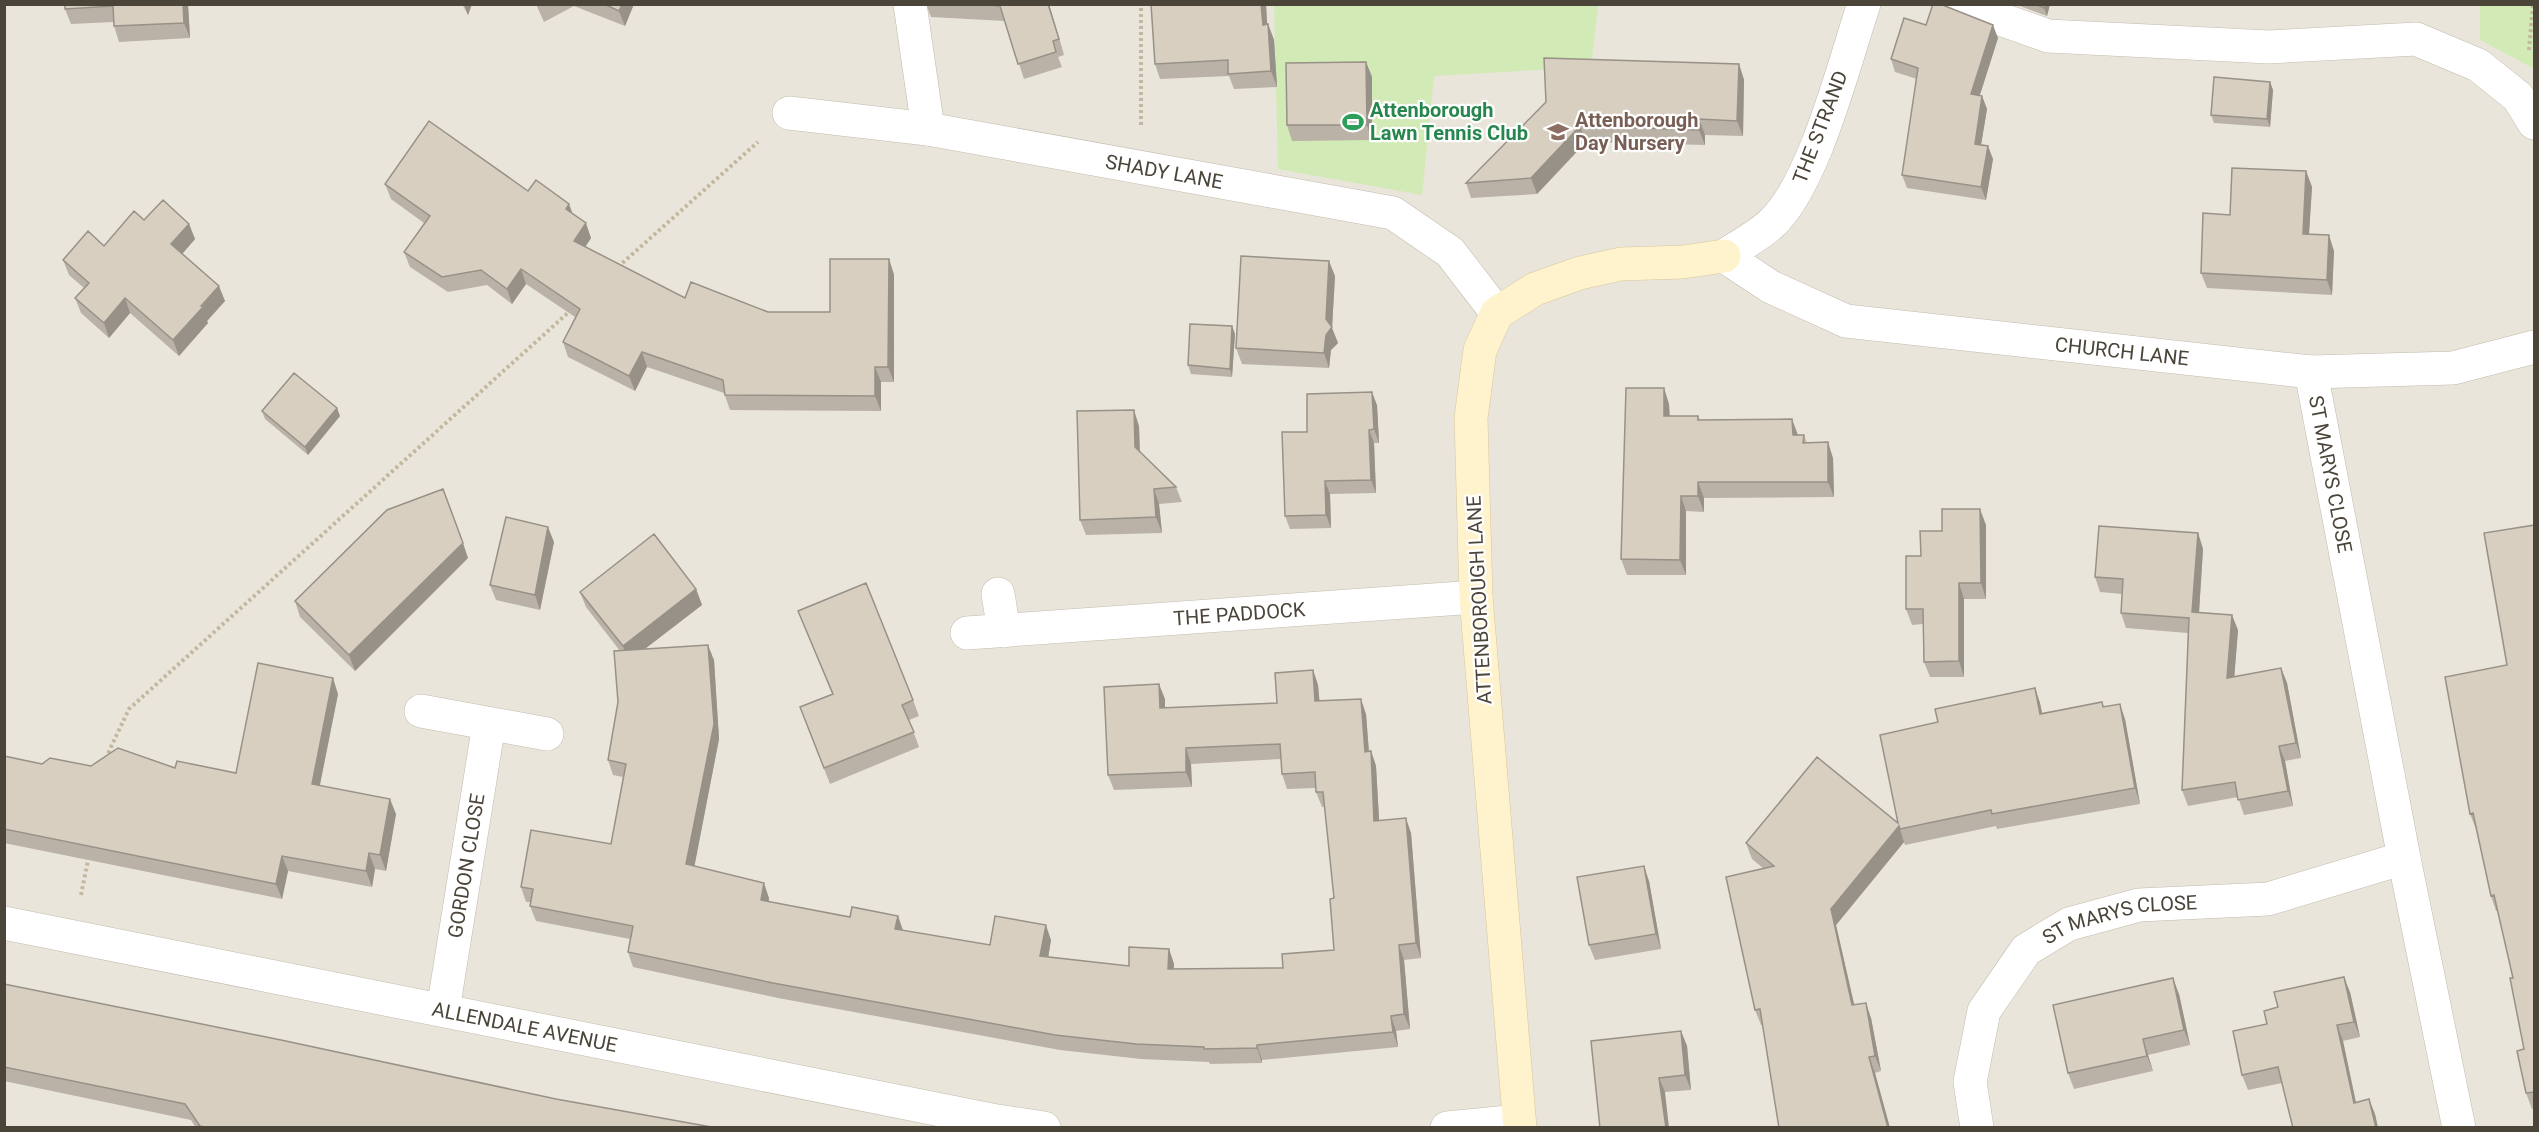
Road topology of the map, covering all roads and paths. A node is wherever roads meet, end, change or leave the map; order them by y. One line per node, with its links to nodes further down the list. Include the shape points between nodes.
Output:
1 (910, 4): 7 (street)
2 (1141, 4): 8 (path)
3 (1864, 4): 9 (street, THE STRAND, via 1817,145 1795,194 1770,225)
4 (1958, 4): 6 (street, via 2048,36 2269,46 2416,39 2478,65 2518,97)
5 (789, 113): 7 (street, SHADY LANE); 10 (path)
6 (2535, 123)
7 (928, 129): 8 (street, SHADY LANE)
8 (1140, 168): 12 (street, SHADY LANE, via 1393,213 1450,252)
9 (1724, 256): 12 (street, via 1621,264 1580,273 1535,289); 14 (street, CHURCH LANE, via 1771,287 1846,321)
10 (613, 272)
11 (578, 304): 22 (path, via 129,709)
12 (1497, 313): 16 (street, ATTENBOROUGH LANE, via 1480,350 1471,418)
13 (2535, 347): 14 (street, CHURCH LANE, via 2453,368)
14 (2311, 372): 24 (street, ST MARYS CLOSE)
15 (998, 594): 17 (street)
16 (1476, 597): 17 (street, THE PADDOCK); 28 (street, ATTENBOROUGH LANE)
17 (1004, 631): 18 (street, THE PADDOCK)
18 (967, 633)
19 (421, 711): 20 (street)
20 (489, 724): 21 (street); 27 (street, GORDON CLOSE)
21 (547, 734)
22 (107, 762)
23 (91, 844): 26 (path)
24 (2404, 858): 31 (street, ST MARYS CLOSE, via 2268,899 2139,905 2069,924 2026,950 1984,1011 1970,1082); 32 (street, ST MARYS CLOSE)
25 (4, 923): 26 (street, ALLENDALE AVENUE)
26 (73, 938): 27 (street, ALLENDALE AVENUE)
27 (444, 1010): 29 (street, ALLENDALE AVENUE)
28 (1519, 1124): 30 (street)
29 (1044, 1128)
30 (1447, 1128)
31 (1977, 1128)
32 (2459, 1128)

